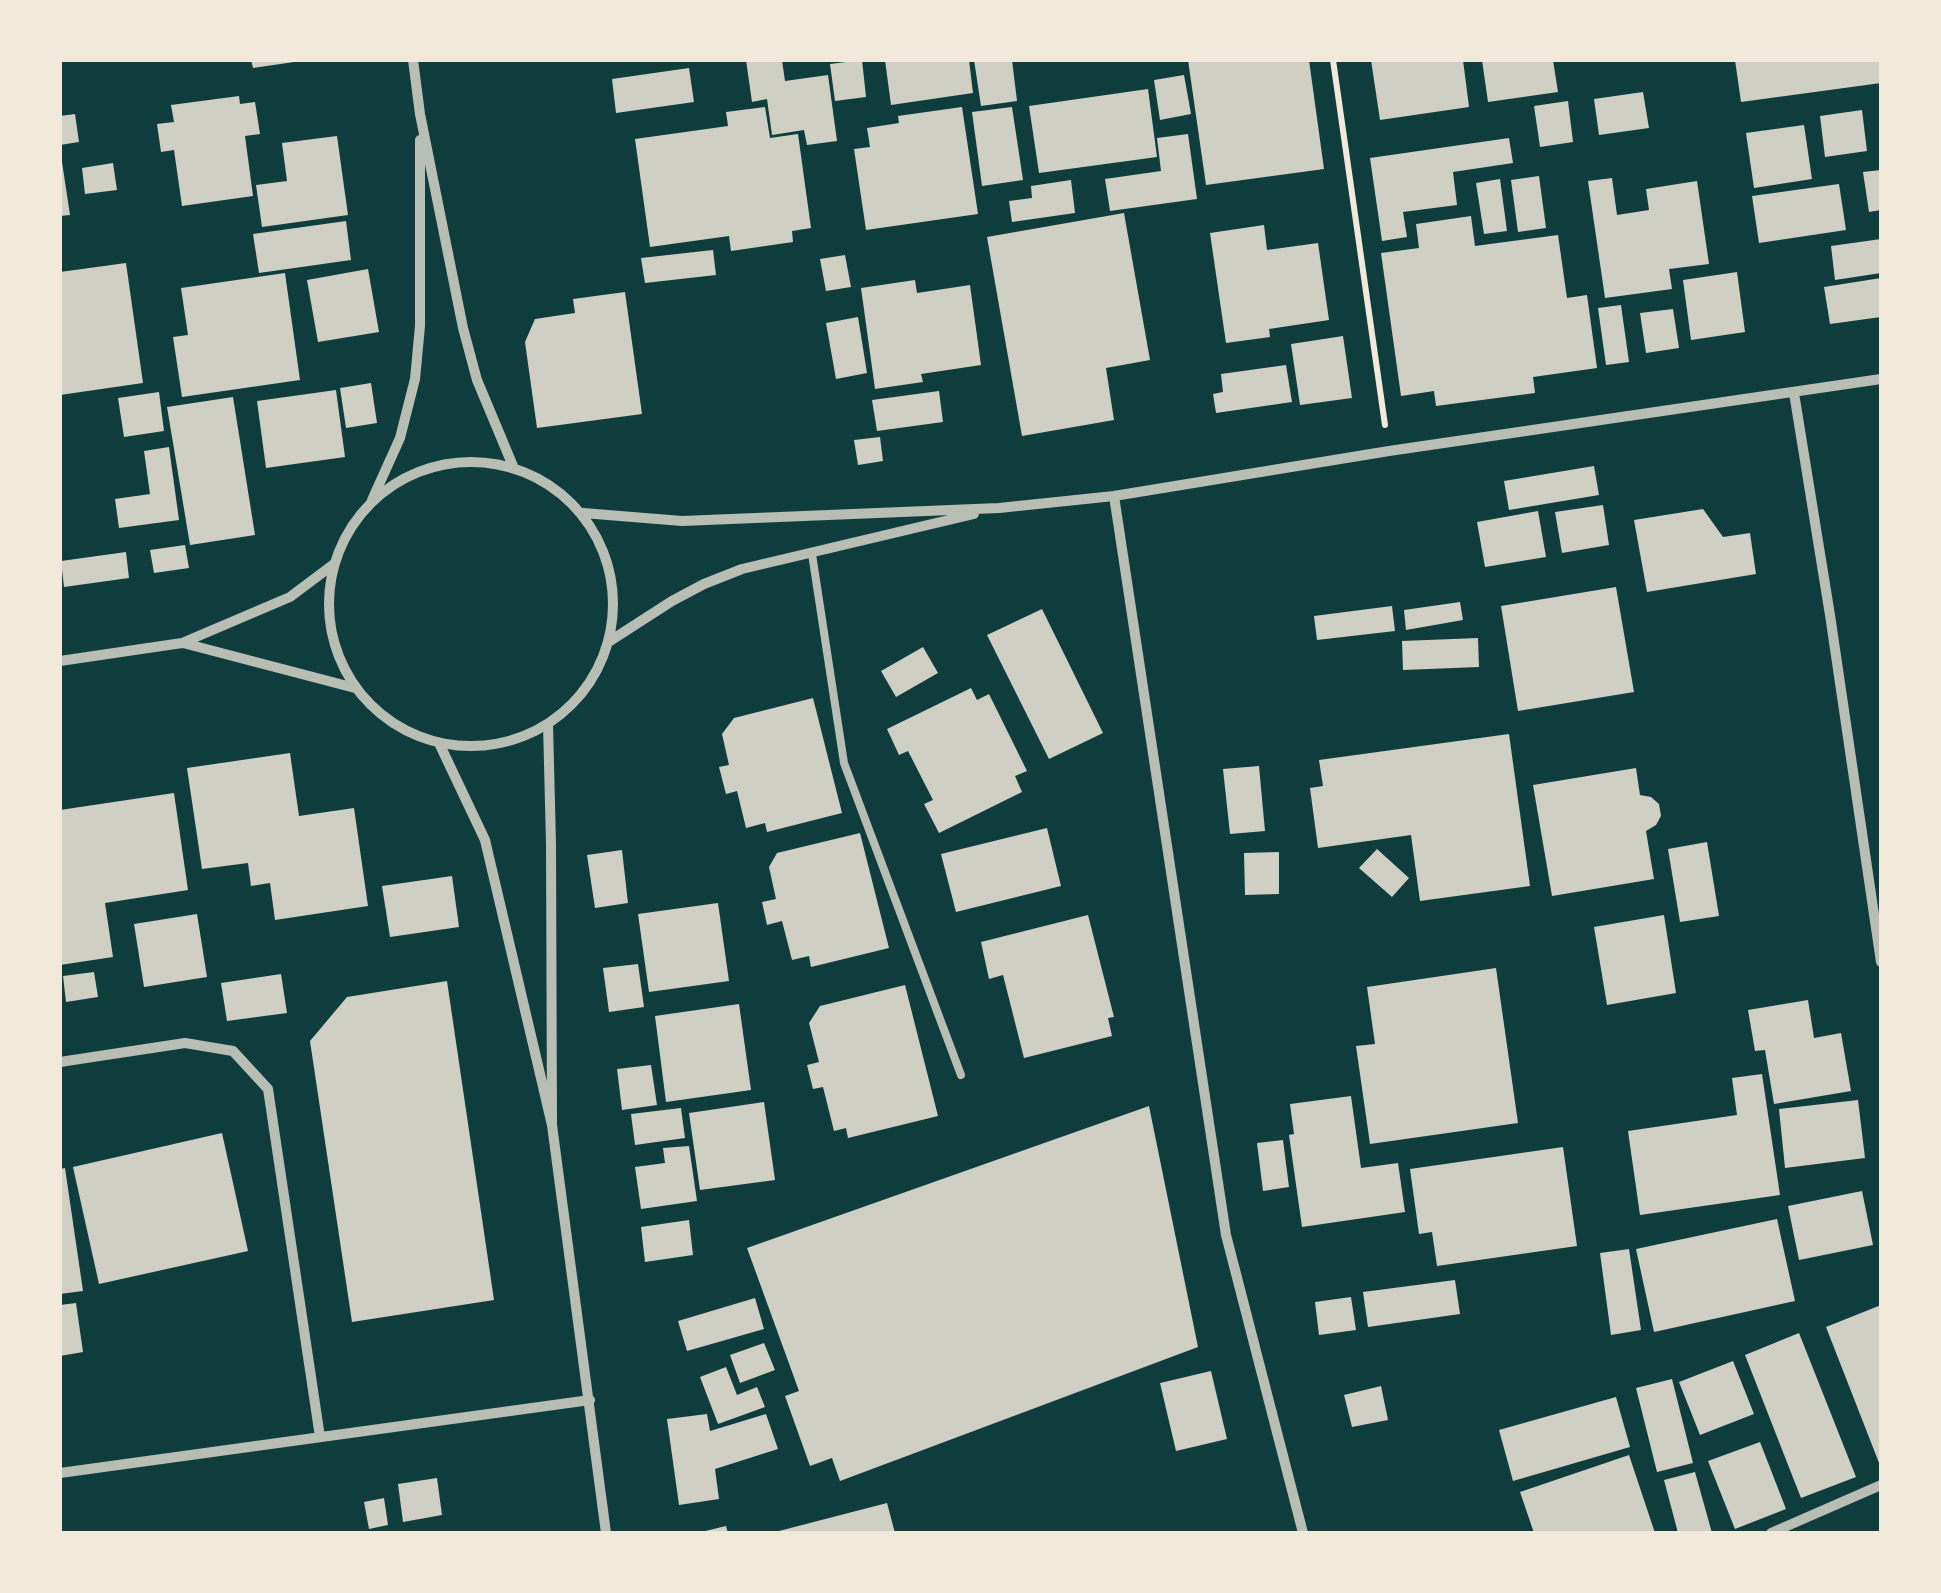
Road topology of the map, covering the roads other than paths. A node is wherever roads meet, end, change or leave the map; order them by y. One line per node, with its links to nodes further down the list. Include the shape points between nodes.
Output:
1 (413, 60): 2 (street)
2 (420, 114): 5 (street, via 462,328); 7 (street, via 415,379 400,438)
3 (1881, 379): 4 (street)
4 (1794, 393): 6 (street); 18 (street)
5 (513, 466): 7 (street, via 437,465); 9 (street, via 551,484)
6 (1114, 496): 8 (street); 27 (street, via 1226,1235)
7 (371, 502): 11 (street)
8 (999, 508): 9 (street, via 682,521); 10 (street)
9 (583, 513): 12 (street, via 606,552 615,596)
10 (812, 554): 12 (street, via 704,584); 20 (lane, via 844,764)
11 (334, 564): 13 (street, via 290,596); 15 (street, via 328,607 336,650)
12 (610, 641): 16 (street, via 597,674)
13 (182, 643): 14 (street); 15 (street)
14 (60, 661)
15 (356, 688): 17 (street, via 379,714)
16 (548, 724): 17 (street, via 476,747); 21 (street)
17 (439, 743): 21 (street, via 484,840)
18 (1881, 962)
19 (60, 1062): 23 (street, via 186,1043 233,1051 268,1089)
20 (961, 1075)
21 (552, 1125): 22 (street)
22 (590, 1400): 23 (street); 26 (street)
23 (320, 1437): 24 (street)
24 (60, 1472)
25 (1881, 1485): 28 (street)
26 (606, 1533)
27 (1303, 1533)
28 (1772, 1533)

